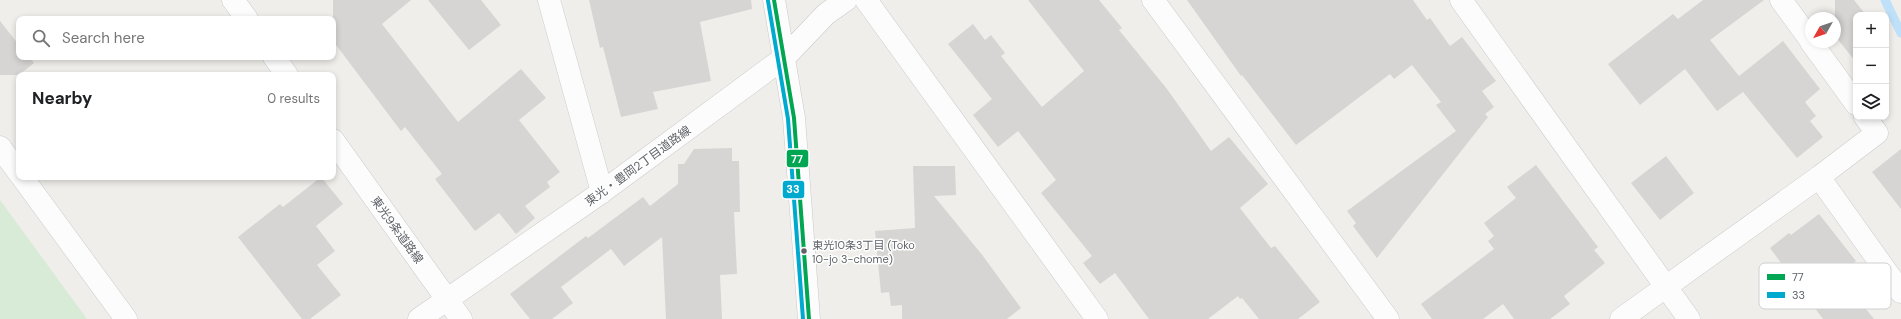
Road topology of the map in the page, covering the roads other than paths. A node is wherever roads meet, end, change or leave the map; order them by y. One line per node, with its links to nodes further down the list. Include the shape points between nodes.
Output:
1 (233, 0): 9 (street)
2 (549, 0): 22 (street)
3 (774, 0): 12 (street)
4 (846, 0): 12 (street, 東光・豊岡2丁目道路線, via 826,14)
5 (866, 0): 32 (street)
6 (1153, 0): 33 (street)
7 (1461, 0): 25 (street)
8 (1781, 0): 10 (street)
9 (244, 16)
10 (1805, 34)
11 (1815, 48): 15 (street)
12 (785, 57): 22 (street, 東光・豊岡2丁目道路線); 31 (street, via 794,118)
13 (276, 60): 14 (street)
14 (284, 72)
15 (1853, 100)
16 (1867, 120): 20 (street, via 1876,133)
17 (336, 144): 27 (street, 東光9条道路線)
18 (0, 147): 19 (street)
19 (16, 169)
20 (1819, 177): 23 (street); 25 (street)
21 (24, 180): 28 (street)
22 (602, 192): 27 (street, 東光・豊岡2丁目道路線)
23 (1880, 263)
24 (1891, 278): 26 (street)
25 (1666, 287): 34 (street); 35 (street)
26 (1901, 292)
27 (447, 299): 29 (street, 東光・豊岡2丁目道路線); 30 (street, 東光9条道路線)
28 (126, 319)
29 (419, 319)
30 (461, 319)
31 (809, 319)
32 (1097, 319)
33 (1388, 319)
34 (1621, 319)
35 (1689, 319)

